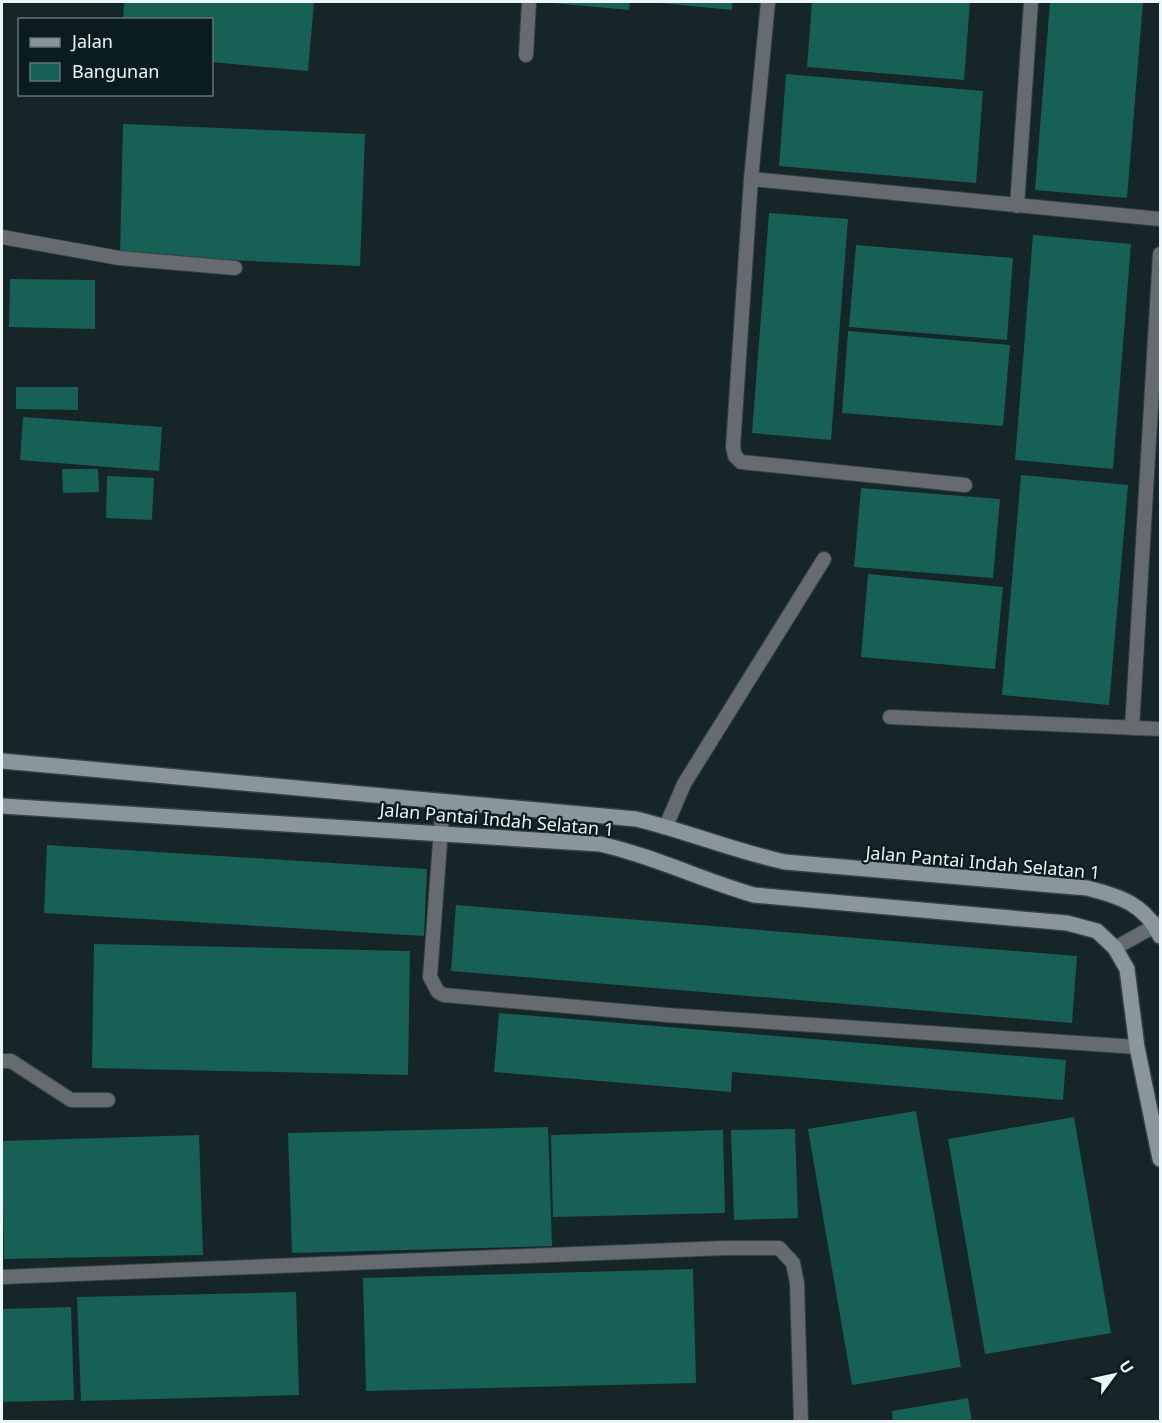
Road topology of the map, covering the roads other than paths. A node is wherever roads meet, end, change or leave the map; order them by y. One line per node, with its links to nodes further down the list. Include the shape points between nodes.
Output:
1 (529, 2): 4 (lane)
2 (768, 2): 5 (lane)
3 (1031, 2): 6 (lane)
4 (526, 55)
5 (751, 179): 6 (lane); 12 (lane, via 735,456 741,462)
6 (1017, 206): 7 (lane)
7 (1161, 219)
8 (2, 237): 10 (lane, via 119,258)
9 (1161, 254): 11 (lane)
10 (235, 268)
11 (1155, 435): 15 (lane)
12 (965, 485)
13 (824, 559): 20 (lane, via 684,784)
14 (890, 717): 15 (lane)
15 (1131, 728): 16 (lane)
16 (1161, 729)
17 (2, 760): 18 (street, Jalan Pantai Indah Selatan 1)
18 (443, 802): 20 (street, Jalan Pantai Indah Selatan 1, via 602,814); 21 (lane)
19 (2, 806): 21 (street, Jalan Pantai Indah Selatan 1)
20 (666, 826): 22 (street, Jalan Pantai Indah Selatan 1, via 785,862 1087,888 1131,901)
21 (440, 833): 23 (street, Jalan Pantai Indah Selatan 1, via 600,844 754,895 1067,923 1097,931); 24 (lane, via 430,977 444,995 690,1017)
22 (1159, 928): 23 (lane)
23 (1115, 948): 24 (street, Jalan Pantai Indah Selatan 1, via 1127,969)
24 (1137, 1047): 27 (street, Jalan Pantai Indah Selatan 1)
25 (2, 1061): 26 (lane, via 11,1061 71,1100)
26 (108, 1100)
27 (1161, 1159)
28 (2, 1276): 29 (lane, via 779,1248 793,1263 797,1283)
29 (801, 1422)

